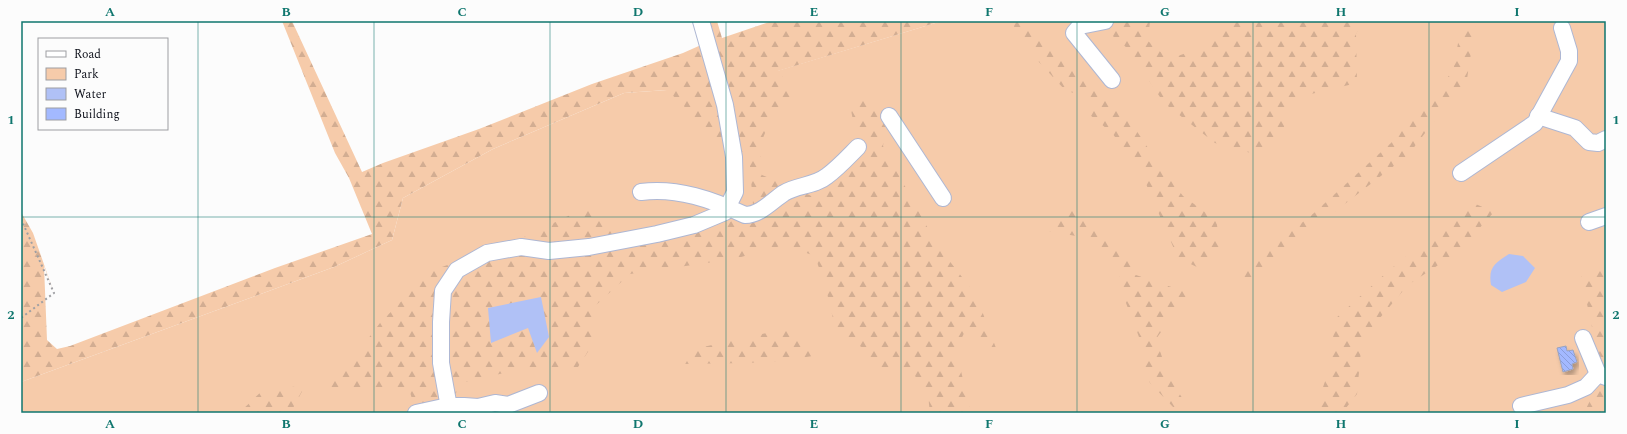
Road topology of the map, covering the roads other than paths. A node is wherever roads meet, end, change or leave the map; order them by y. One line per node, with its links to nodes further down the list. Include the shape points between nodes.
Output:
1 (701, 21): 12 (lane, via 725,105 734,157 736,192)
2 (1105, 21): 4 (lane, via 1080,26 1074,33)
3 (1562, 28): 6 (lane, via 1569,51 1569,61)
4 (1112, 80)
5 (889, 116): 11 (lane)
6 (1538, 116): 7 (lane, via 1575,128 1589,142 1598,144); 9 (lane, via 1534,123)
7 (1606, 139)
8 (858, 147): 12 (lane, via 826,177 785,192 758,212 745,215)
9 (1461, 173)
10 (641, 192): 12 (lane, via 658,190 694,196)
11 (943, 198)
12 (728, 208): 19 (lane, via 725,212 694,225 590,247 549,251 521,247 487,253 456,270 443,292 441,322 441,363)
13 (1606, 216): 14 (lane)
14 (1589, 222)
15 (1584, 338): 16 (lane)
16 (1602, 376): 18 (lane, via 1568,395)
17 (539, 392): 19 (lane, via 508,405 495,403 478,408 464,406)
18 (1522, 406)
19 (449, 410): 20 (lane)
20 (416, 413)

